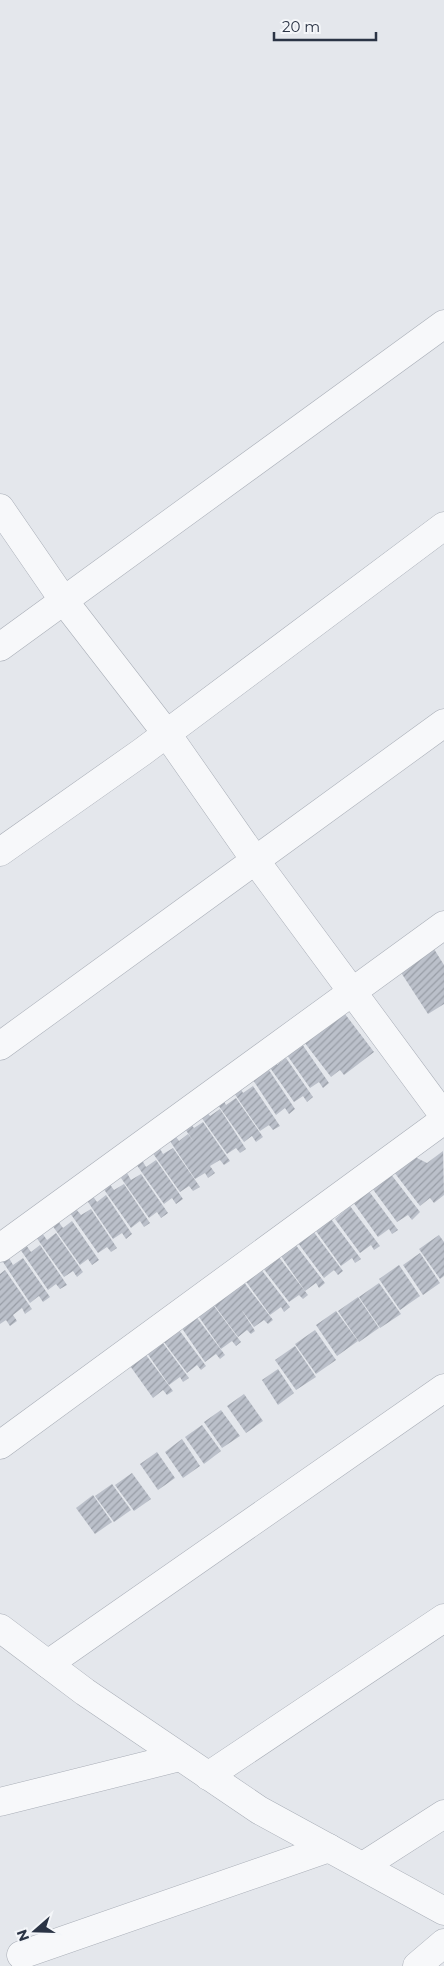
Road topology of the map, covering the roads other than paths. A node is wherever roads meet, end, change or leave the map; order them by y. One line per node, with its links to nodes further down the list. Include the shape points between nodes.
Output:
1 (444, 324): 4 (street)
2 (0, 508): 4 (street)
3 (444, 526): 7 (street)
4 (64, 601): 5 (street); 7 (street)
5 (0, 647)
6 (444, 723): 9 (street)
7 (167, 734): 8 (street); 9 (street)
8 (0, 852)
9 (255, 860): 11 (street); 12 (street)
10 (444, 925): 11 (street)
11 (352, 992): 13 (street); 14 (street)
12 (0, 1046)
13 (444, 1118): 16 (street)
14 (0, 1248)
15 (444, 1388): 19 (street)
16 (0, 1445)
17 (444, 1618): 21 (street)
18 (0, 1628): 19 (street)
19 (48, 1664): 20 (street)
20 (180, 1756): 21 (street); 22 (street)
21 (208, 1776): 24 (street, via 259,1810)
22 (0, 1802)
23 (444, 1814): 25 (street)
24 (329, 1848): 25 (street); 28 (street)
25 (363, 1866): 26 (street)
26 (444, 1911)
27 (444, 1943): 29 (street)
28 (17, 1961)
29 (416, 1966)

